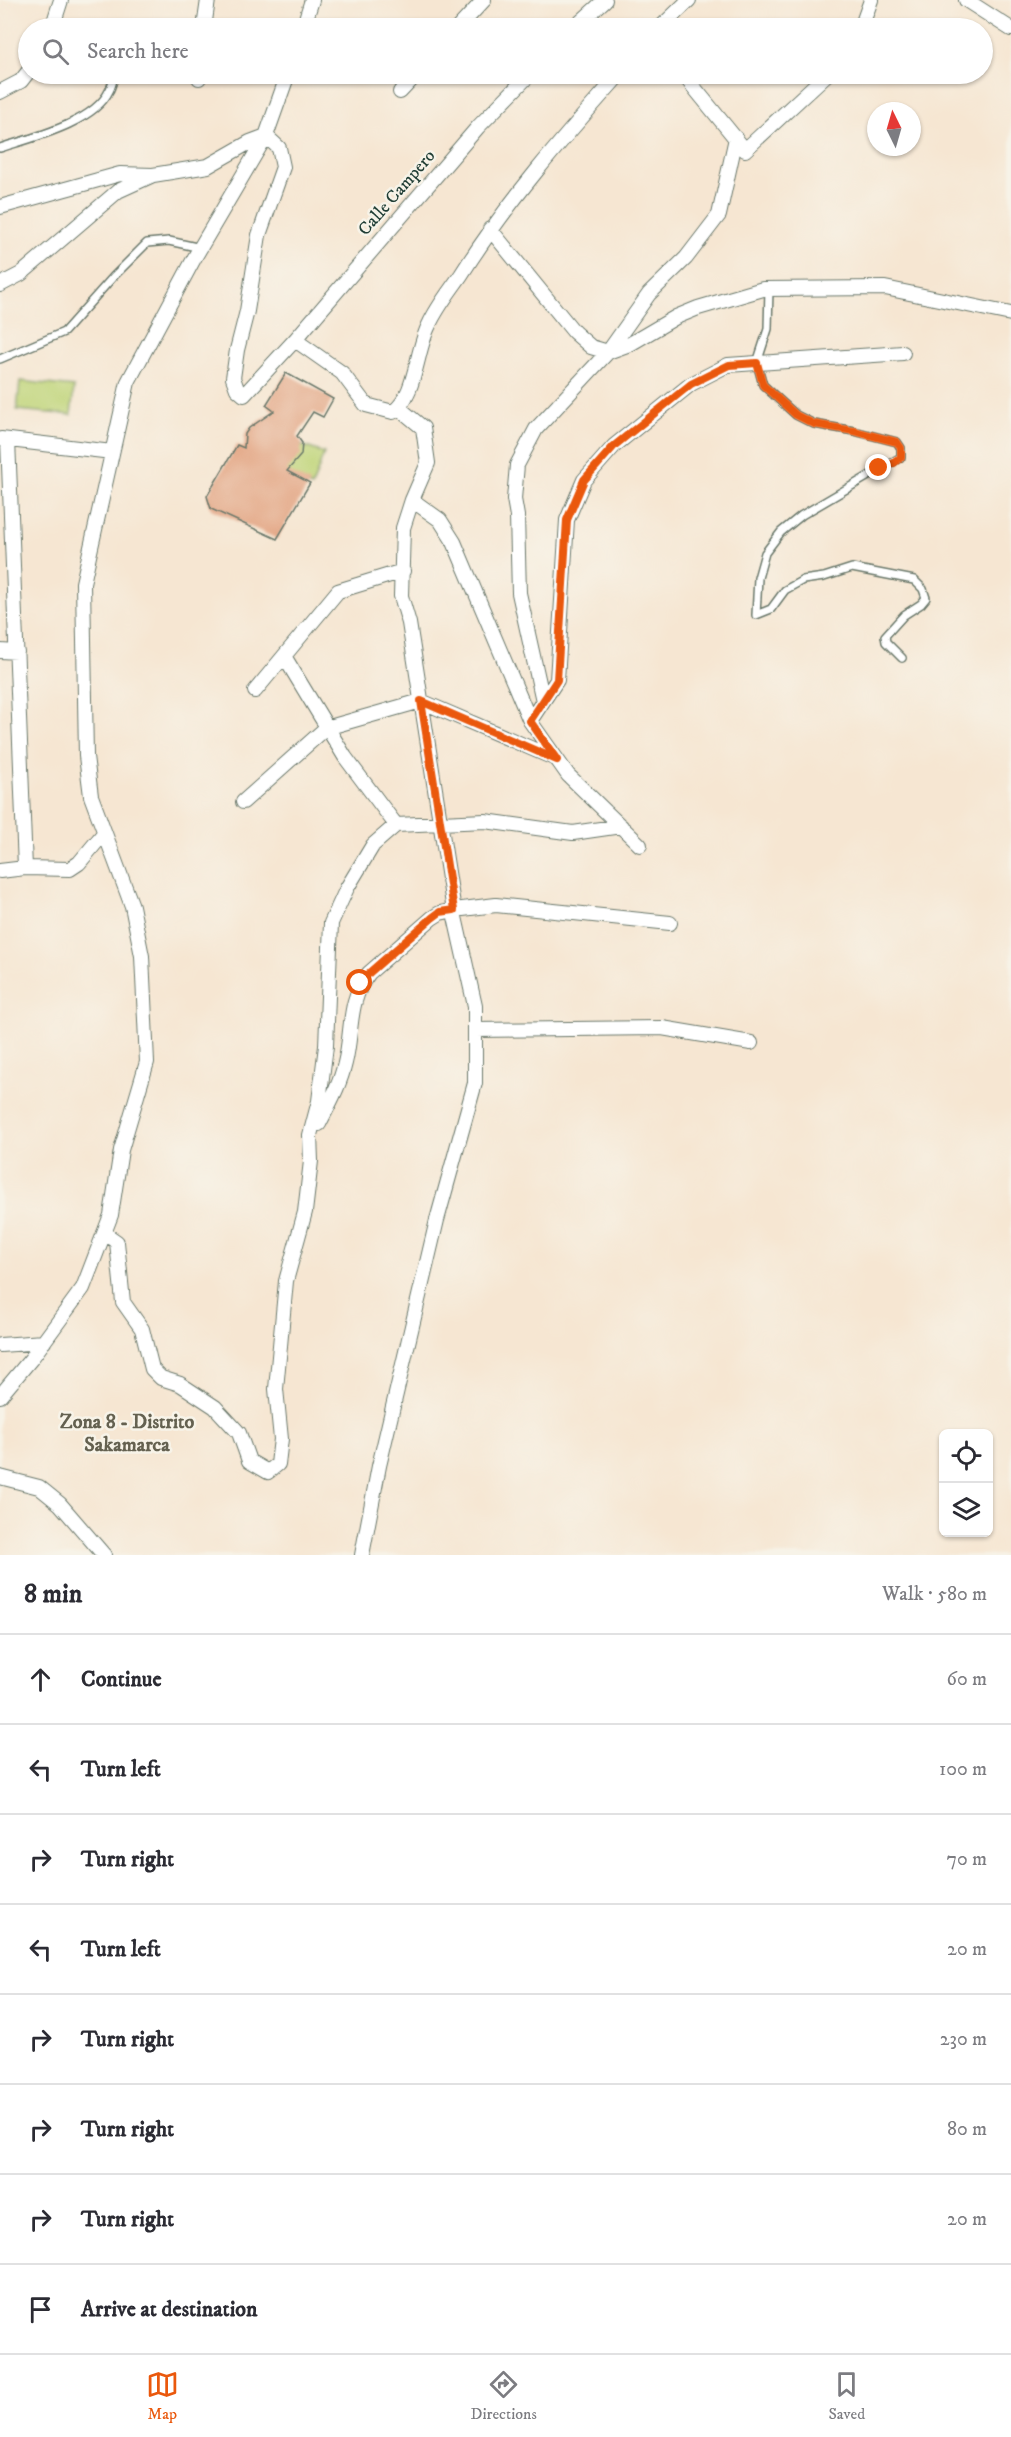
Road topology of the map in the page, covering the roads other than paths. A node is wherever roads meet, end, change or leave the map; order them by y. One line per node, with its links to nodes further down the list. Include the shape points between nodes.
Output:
1 (61, 0): 9 (street)
2 (208, 0): 10 (street)
3 (312, 0): 11 (street)
4 (484, 0): 12 (street)
5 (605, 0): 13 (street)
6 (689, 0): 14 (street)
7 (871, 0): 15 (street)
8 (966, 0): 16 (street)
9 (55, 18)
10 (205, 18)
11 (306, 18)
12 (467, 18)
13 (585, 18)
14 (670, 18)
15 (865, 18)
16 (1011, 29)
17 (18, 83): 25 (street)
18 (111, 84): 29 (lane, via 89,113 66,126)
19 (284, 84): 27 (street)
20 (408, 84): 26 (street)
21 (520, 84): 37 (street, Calle Campero, via 478,127)
22 (611, 84): 32 (street)
23 (690, 84): 28 (street)
24 (816, 84): 28 (street, via 746,150)
25 (0, 92)
26 (400, 92)
27 (266, 136): 30 (street, via 208,166); 33 (street); 37 (street, Calle Campero, via 279,148 283,167 260,235 237,350 233,378 237,389 244,395)
28 (736, 138): 38 (street, via 719,216 686,258 649,294)
29 (0, 148)
30 (153, 175): 31 (street, via 120,174); 34 (street, via 118,191 29,268)
31 (0, 207)
32 (490, 229): 38 (street, via 574,332 591,346); 42 (street, via 429,324 410,388)
33 (201, 248): 40 (lane, via 170,241 147,243 64,332); 44 (street, via 128,382)
34 (0, 285)
35 (769, 289): 36 (street, via 885,288); 38 (street, via 698,308); 41 (lane, via 768,329)
36 (1011, 314)
37 (294, 340): 42 (street, via 342,373 366,405 393,412)
38 (608, 352): 53 (street, via 536,429 517,465 514,499 519,593)
39 (903, 353): 41 (street)
40 (0, 359)
41 (757, 363): 50 (lane, via 763,385 796,415 814,424 897,442 901,457 802,515 781,532 765,554 758,578 756,615 771,609 785,590 803,580 824,578 852,568 914,580 926,598 885,636); 53 (street, via 729,365 691,384 614,446 584,480 567,520 557,680)
42 (399, 408): 45 (street, via 423,428 427,446 428,463)
43 (4, 440): 44 (street); 48 (street)
44 (112, 452): 61 (street, via 83,584 87,756 91,796)
45 (412, 500): 46 (street, via 403,528); 54 (street, via 440,520 454,542)
46 (403, 571): 49 (street, via 338,591); 52 (street, via 402,596)
47 (0, 651): 48 (street)
48 (16, 652): 63 (street)
49 (284, 656): 51 (street); 55 (street)
50 (902, 658)
51 (255, 691)
52 (421, 701): 55 (street); 56 (street); 58 (street)
53 (543, 701): 54 (street)
54 (530, 721): 56 (street)
55 (326, 728): 57 (street); 59 (street)
56 (557, 760): 60 (street)
57 (243, 802)
58 (440, 822): 59 (street); 60 (street, via 486,821 573,833); 65 (street)
59 (396, 825): 69 (street, via 373,845 331,923 326,1046)
60 (621, 826): 62 (street)
61 (104, 833): 63 (street, via 70,869); 70 (street, via 132,906 142,956 147,1062 121,1150 111,1215)
62 (640, 845)
63 (25, 868): 64 (street)
64 (0, 871)
65 (454, 910): 66 (street, via 496,905); 67 (street, via 475,1006); 69 (street, via 432,918 360,983 354,997 339,1085)
66 (670, 924)
67 (475, 1030): 68 (street, via 662,1028); 76 (street, via 475,1083 378,1466)
68 (750, 1043)
69 (310, 1142): 70 (street, via 305,1212 286,1281 276,1389 281,1439 278,1464 268,1472 249,1461 239,1433 215,1407 180,1384 161,1378 152,1369 142,1329 123,1302 117,1242)
70 (104, 1233): 71 (street, via 82,1288)
71 (44, 1342): 72 (street); 73 (street)
72 (0, 1346)
73 (0, 1396)
74 (0, 1477): 75 (street, via 39,1487 60,1504)
75 (104, 1555)
76 (362, 1555)

